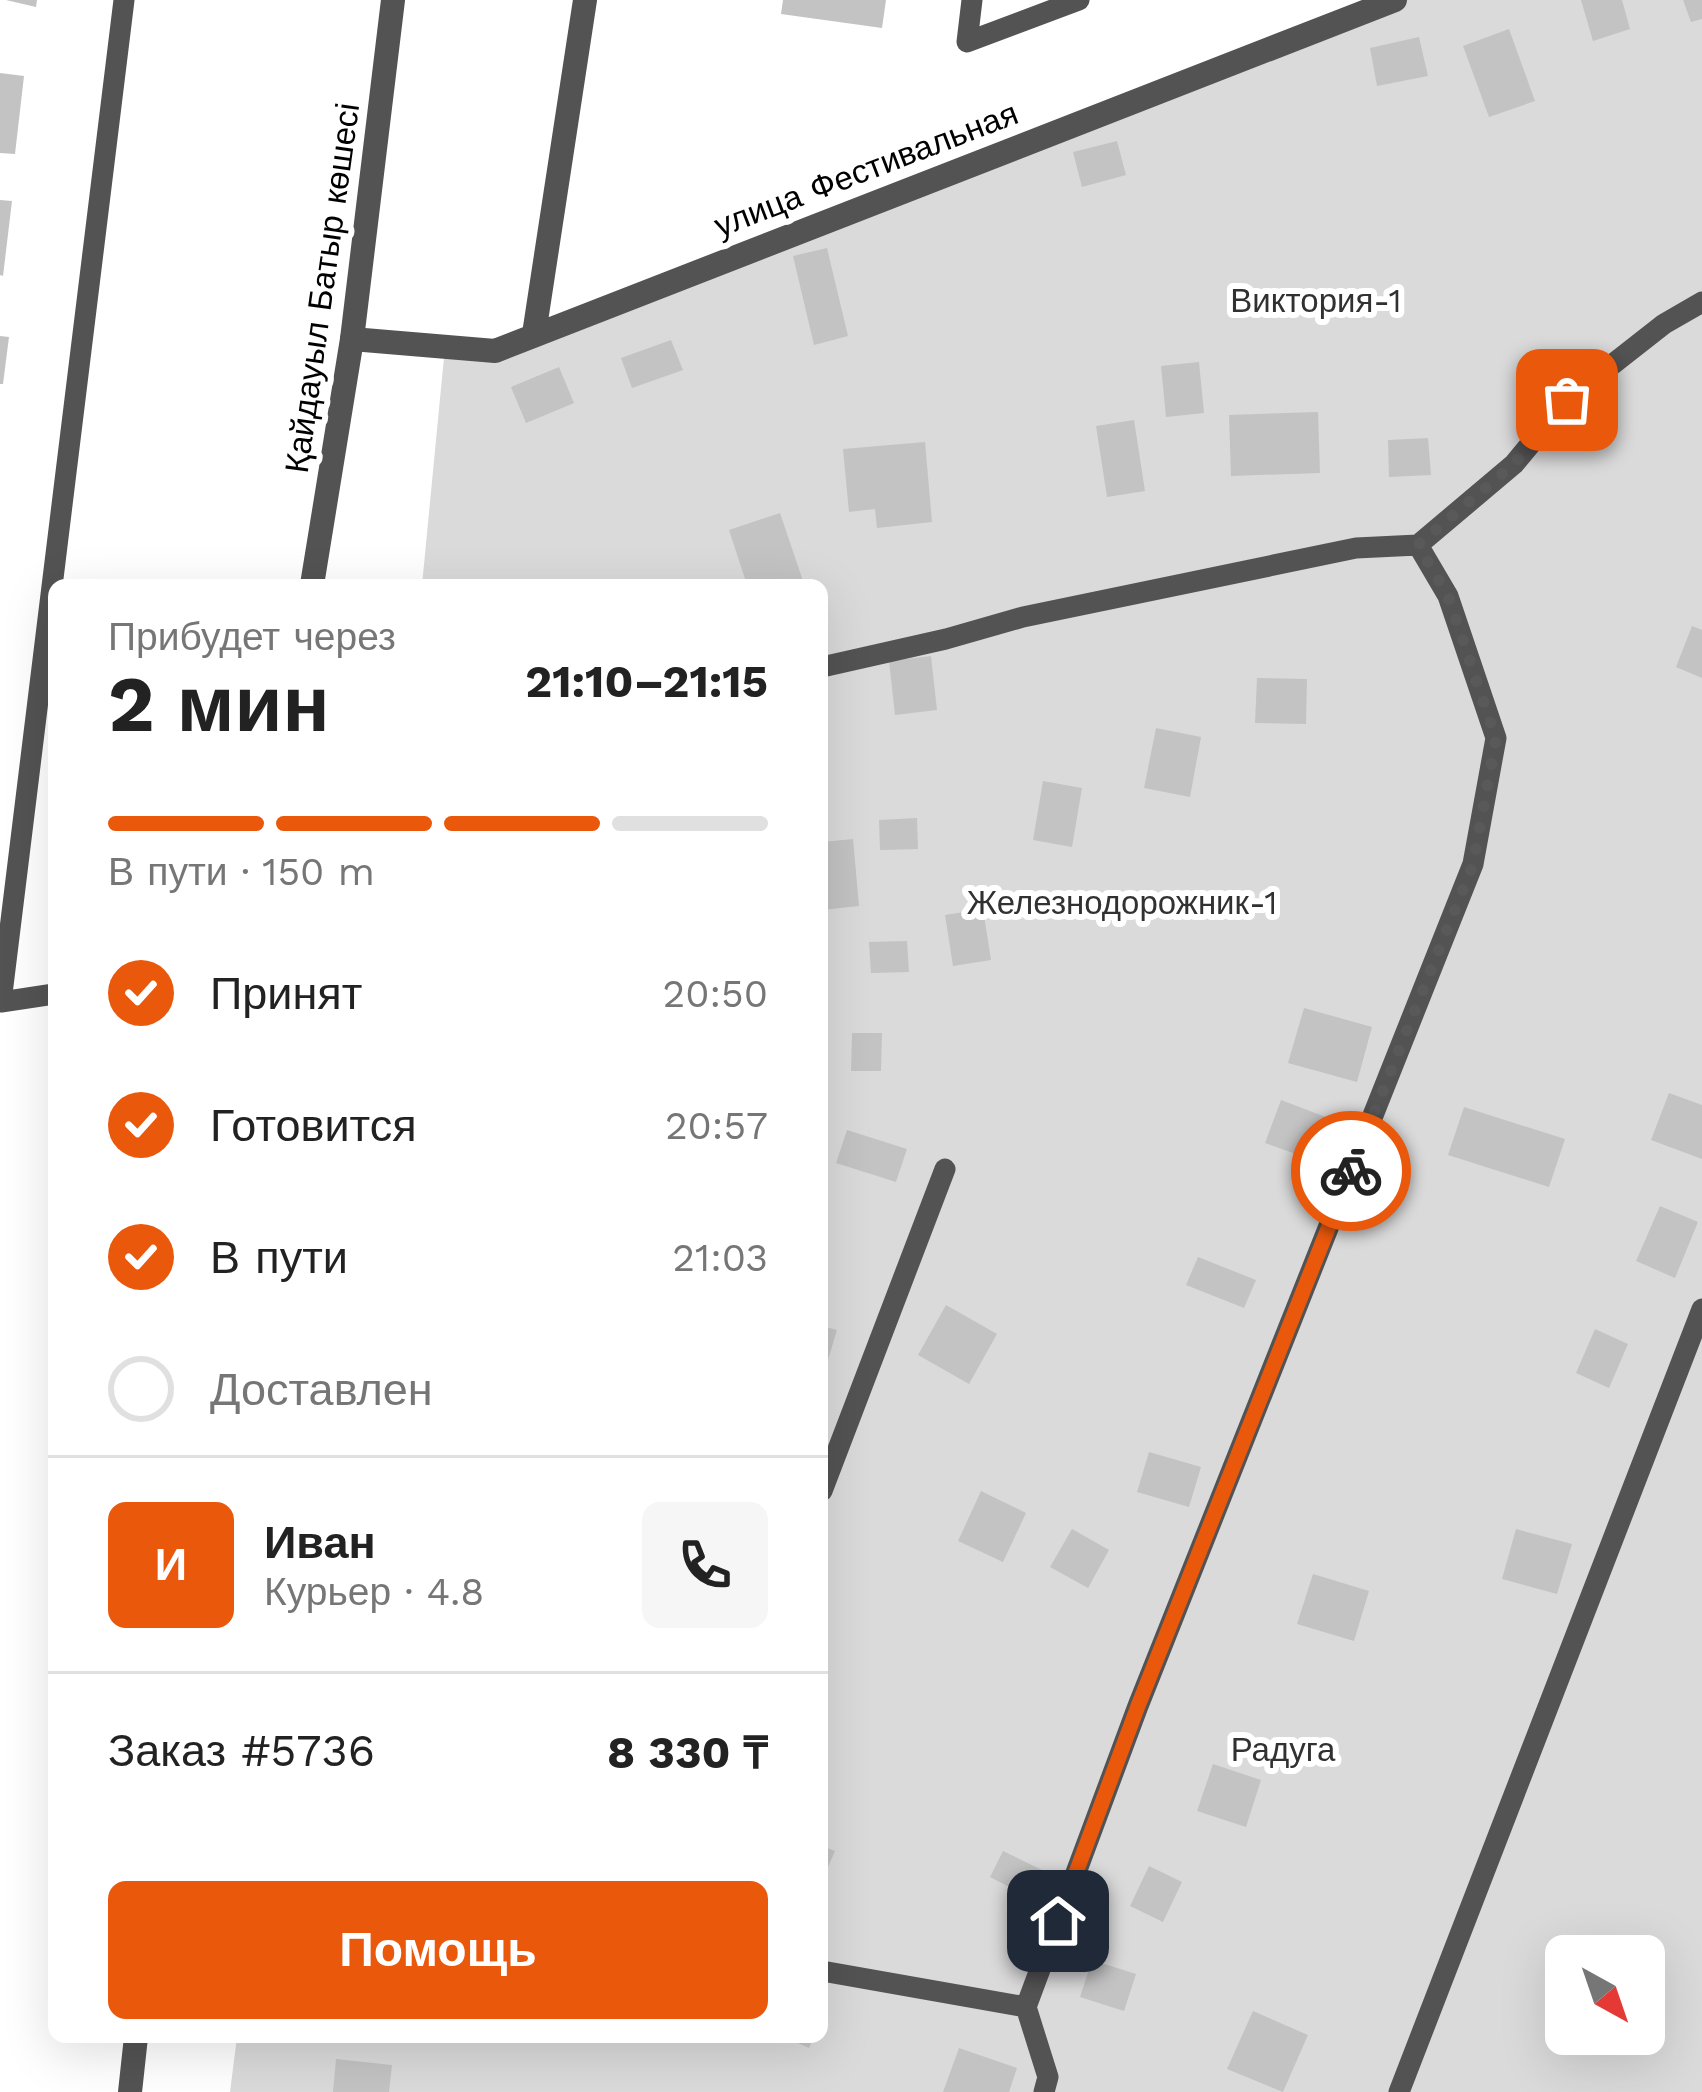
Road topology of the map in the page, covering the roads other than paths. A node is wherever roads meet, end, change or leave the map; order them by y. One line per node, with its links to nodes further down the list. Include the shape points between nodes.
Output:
1 (124, 0): 11 (lane)
2 (393, 0): 9 (street, Қайдауыл Батыр көшесі)
3 (585, 0): 8 (street)
4 (972, 0): 5 (lane, via 967,41)
5 (1079, 0)
6 (1395, 0): 8 (street, улица Фестивальная)
7 (1702, 302): 10 (lane, via 1567,400 1514,464)
8 (534, 334): 9 (street, улица Фестивальная, via 495,351)
9 (352, 339): 12 (street, Қайдауыл Батыр көшесі)
10 (1418, 545): 14 (lane, via 1356,548); 20 (lane, via 1448,596 1496,739 1473,864)
11 (53, 579)
12 (313, 579)
13 (48, 619): 15 (lane, via 1,1002)
14 (828, 666)
15 (48, 995)
16 (945, 1169): 18 (lane)
17 (1702, 1310): 24 (lane)
18 (828, 1475)
19 (828, 1973): 20 (lane)
20 (1026, 2007): 23 (lane, via 1048,2077)
21 (135, 2043): 22 (street)
22 (130, 2092)
23 (1044, 2092)
24 (1399, 2092)

